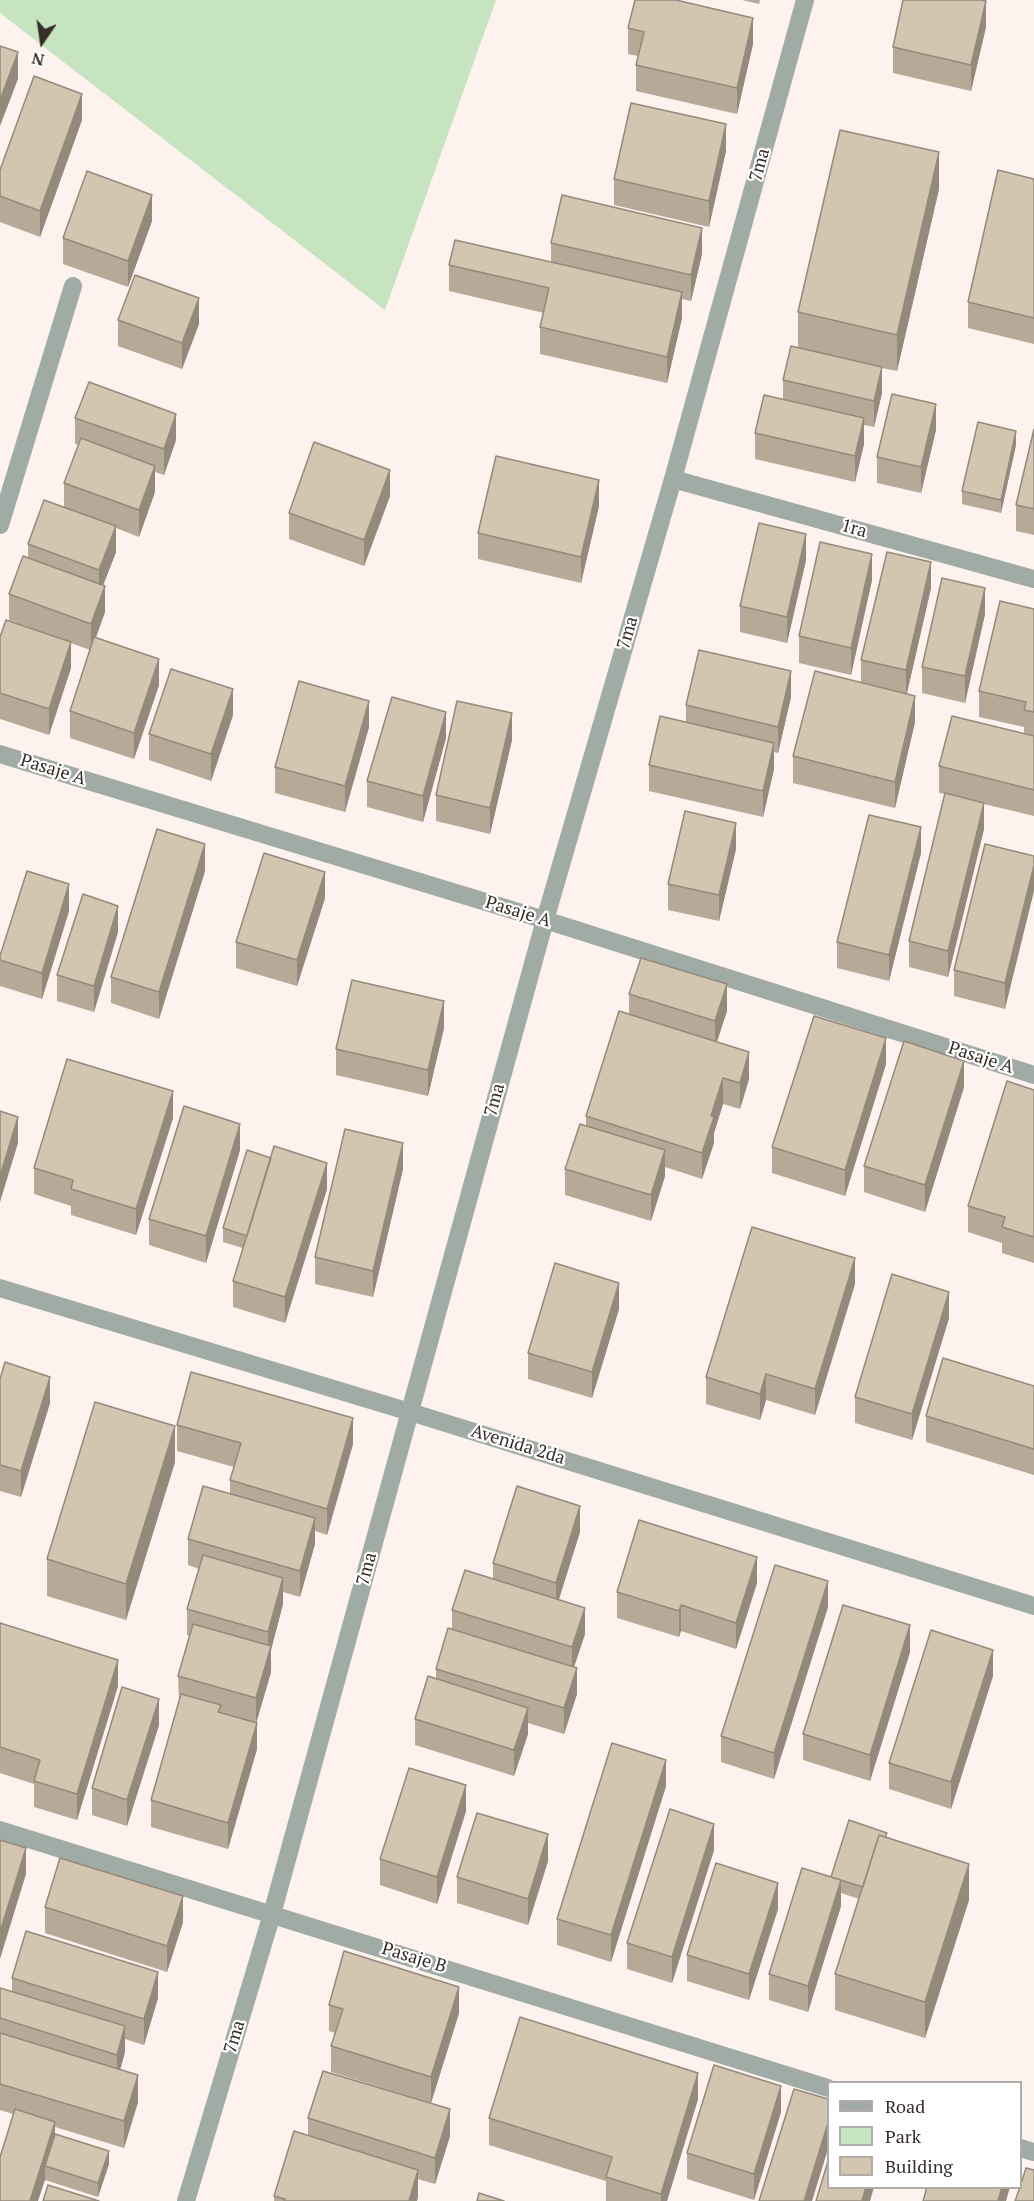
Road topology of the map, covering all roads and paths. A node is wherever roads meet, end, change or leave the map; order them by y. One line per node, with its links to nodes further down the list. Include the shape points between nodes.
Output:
1 (805, 0): 3 (street, 7ma)
2 (73, 286): 4 (street)
3 (673, 479): 5 (street, 1ra); 7 (street, 7ma)
4 (0, 525)
5 (1034, 579)
6 (0, 754): 7 (street, Pasaje A)
7 (544, 920): 8 (street, Pasaje A); 10 (street, 7ma)
8 (1034, 1075)
9 (0, 1288): 10 (street, Avenida 2da)
10 (410, 1412): 11 (street, Avenida 2da); 13 (street, 7ma)
11 (1034, 1606)
12 (0, 1830): 13 (street, Pasaje B)
13 (272, 1914): 14 (street, Pasaje B); 15 (street, 7ma)
14 (827, 2088)
15 (186, 2201)

